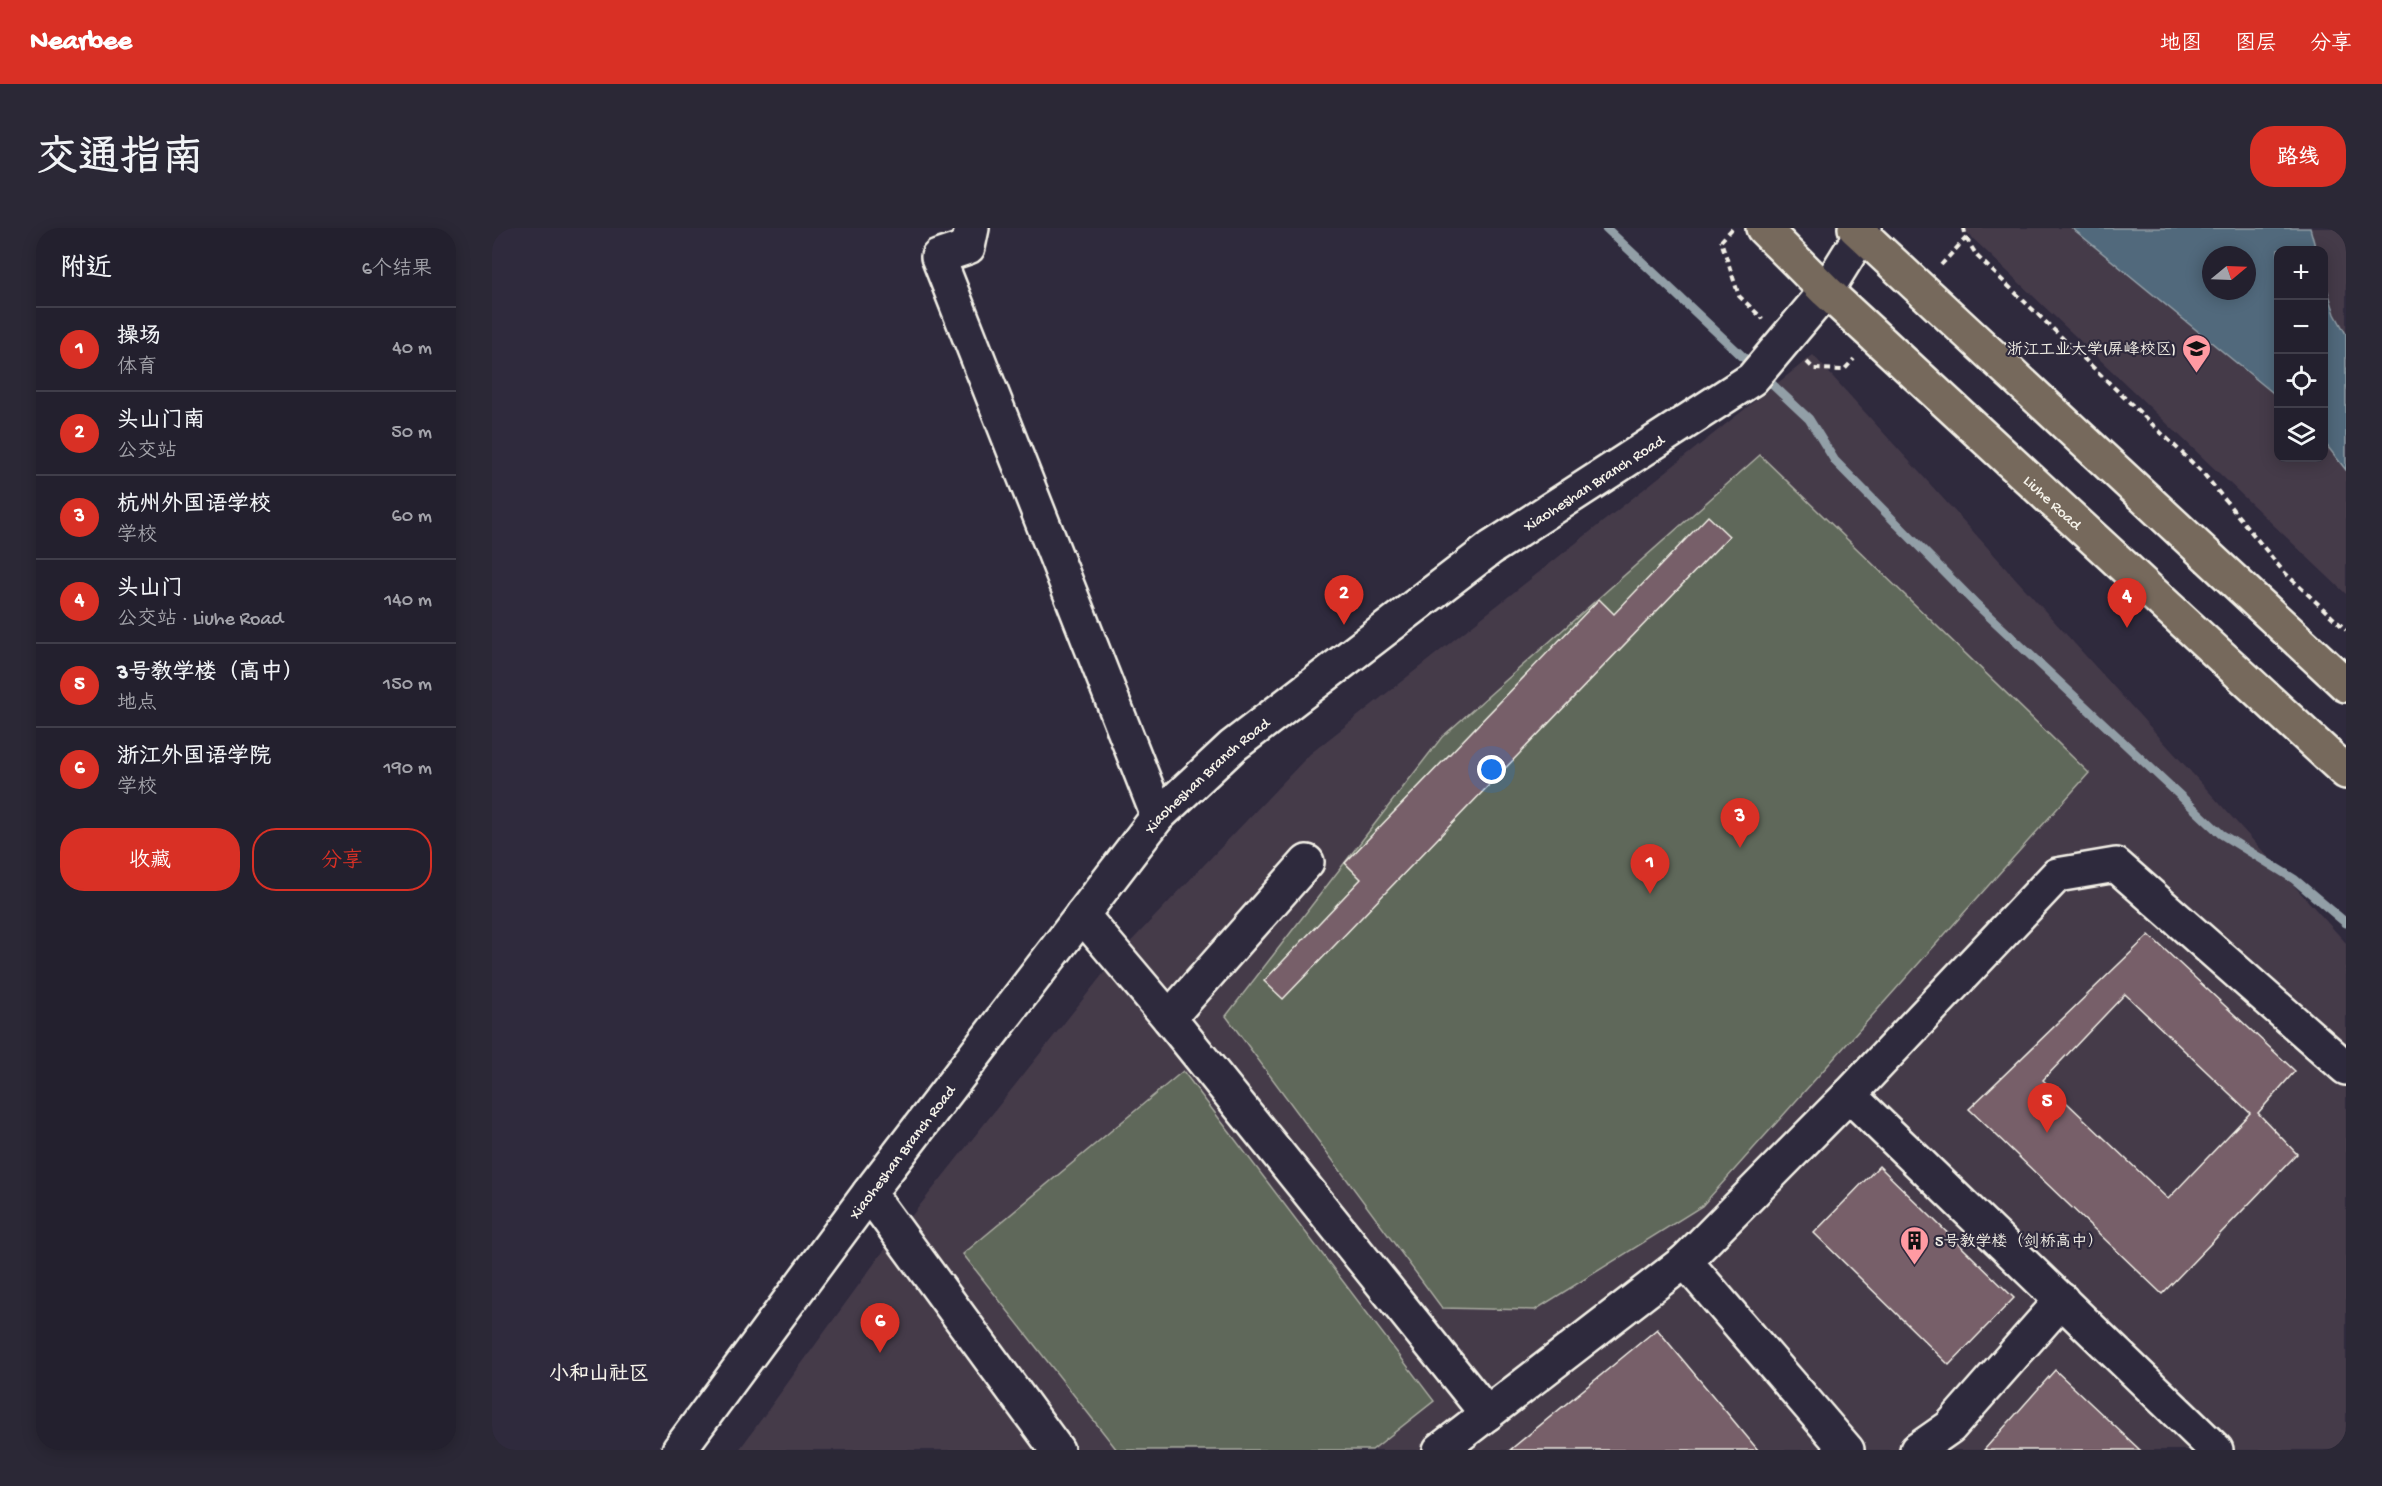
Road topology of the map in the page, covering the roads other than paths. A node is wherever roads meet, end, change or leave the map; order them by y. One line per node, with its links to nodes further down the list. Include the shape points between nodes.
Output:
1 (1763, 228): 4 (main road, Liuhe Road)
2 (1863, 230): 4 (street, Xiaoheshan Branch Road); 5 (main road)
3 (970, 237): 7 (street, via 938,257)
4 (1826, 291): 6 (main road, Liuhe Road); 7 (street, Xiaoheshan Branch Road, via 1759,371 1491,548 1233,746)
5 (2346, 685)
6 (2346, 772)
7 (1158, 816): 9 (street, Xiaoheshan Branch Road)
8 (1307, 862): 10 (street)
9 (1082, 915): 10 (street); 13 (street, Xiaoheshan Branch Road)
10 (1169, 1018): 16 (street)
11 (2346, 1068): 12 (street, via 2116,865 2057,875)
12 (1849, 1095): 14 (street); 15 (street)
13 (869, 1193): 17 (street, Xiaoheshan Branch Road); 18 (street)
14 (1685, 1261): 16 (street); 20 (street)
15 (2062, 1300): 21 (street, via 1950,1427); 22 (street)
16 (1487, 1414): 19 (street)
17 (679, 1450)
18 (1058, 1450)
19 (1440, 1450)
20 (1847, 1450)
21 (1917, 1450)
22 (2216, 1450)

